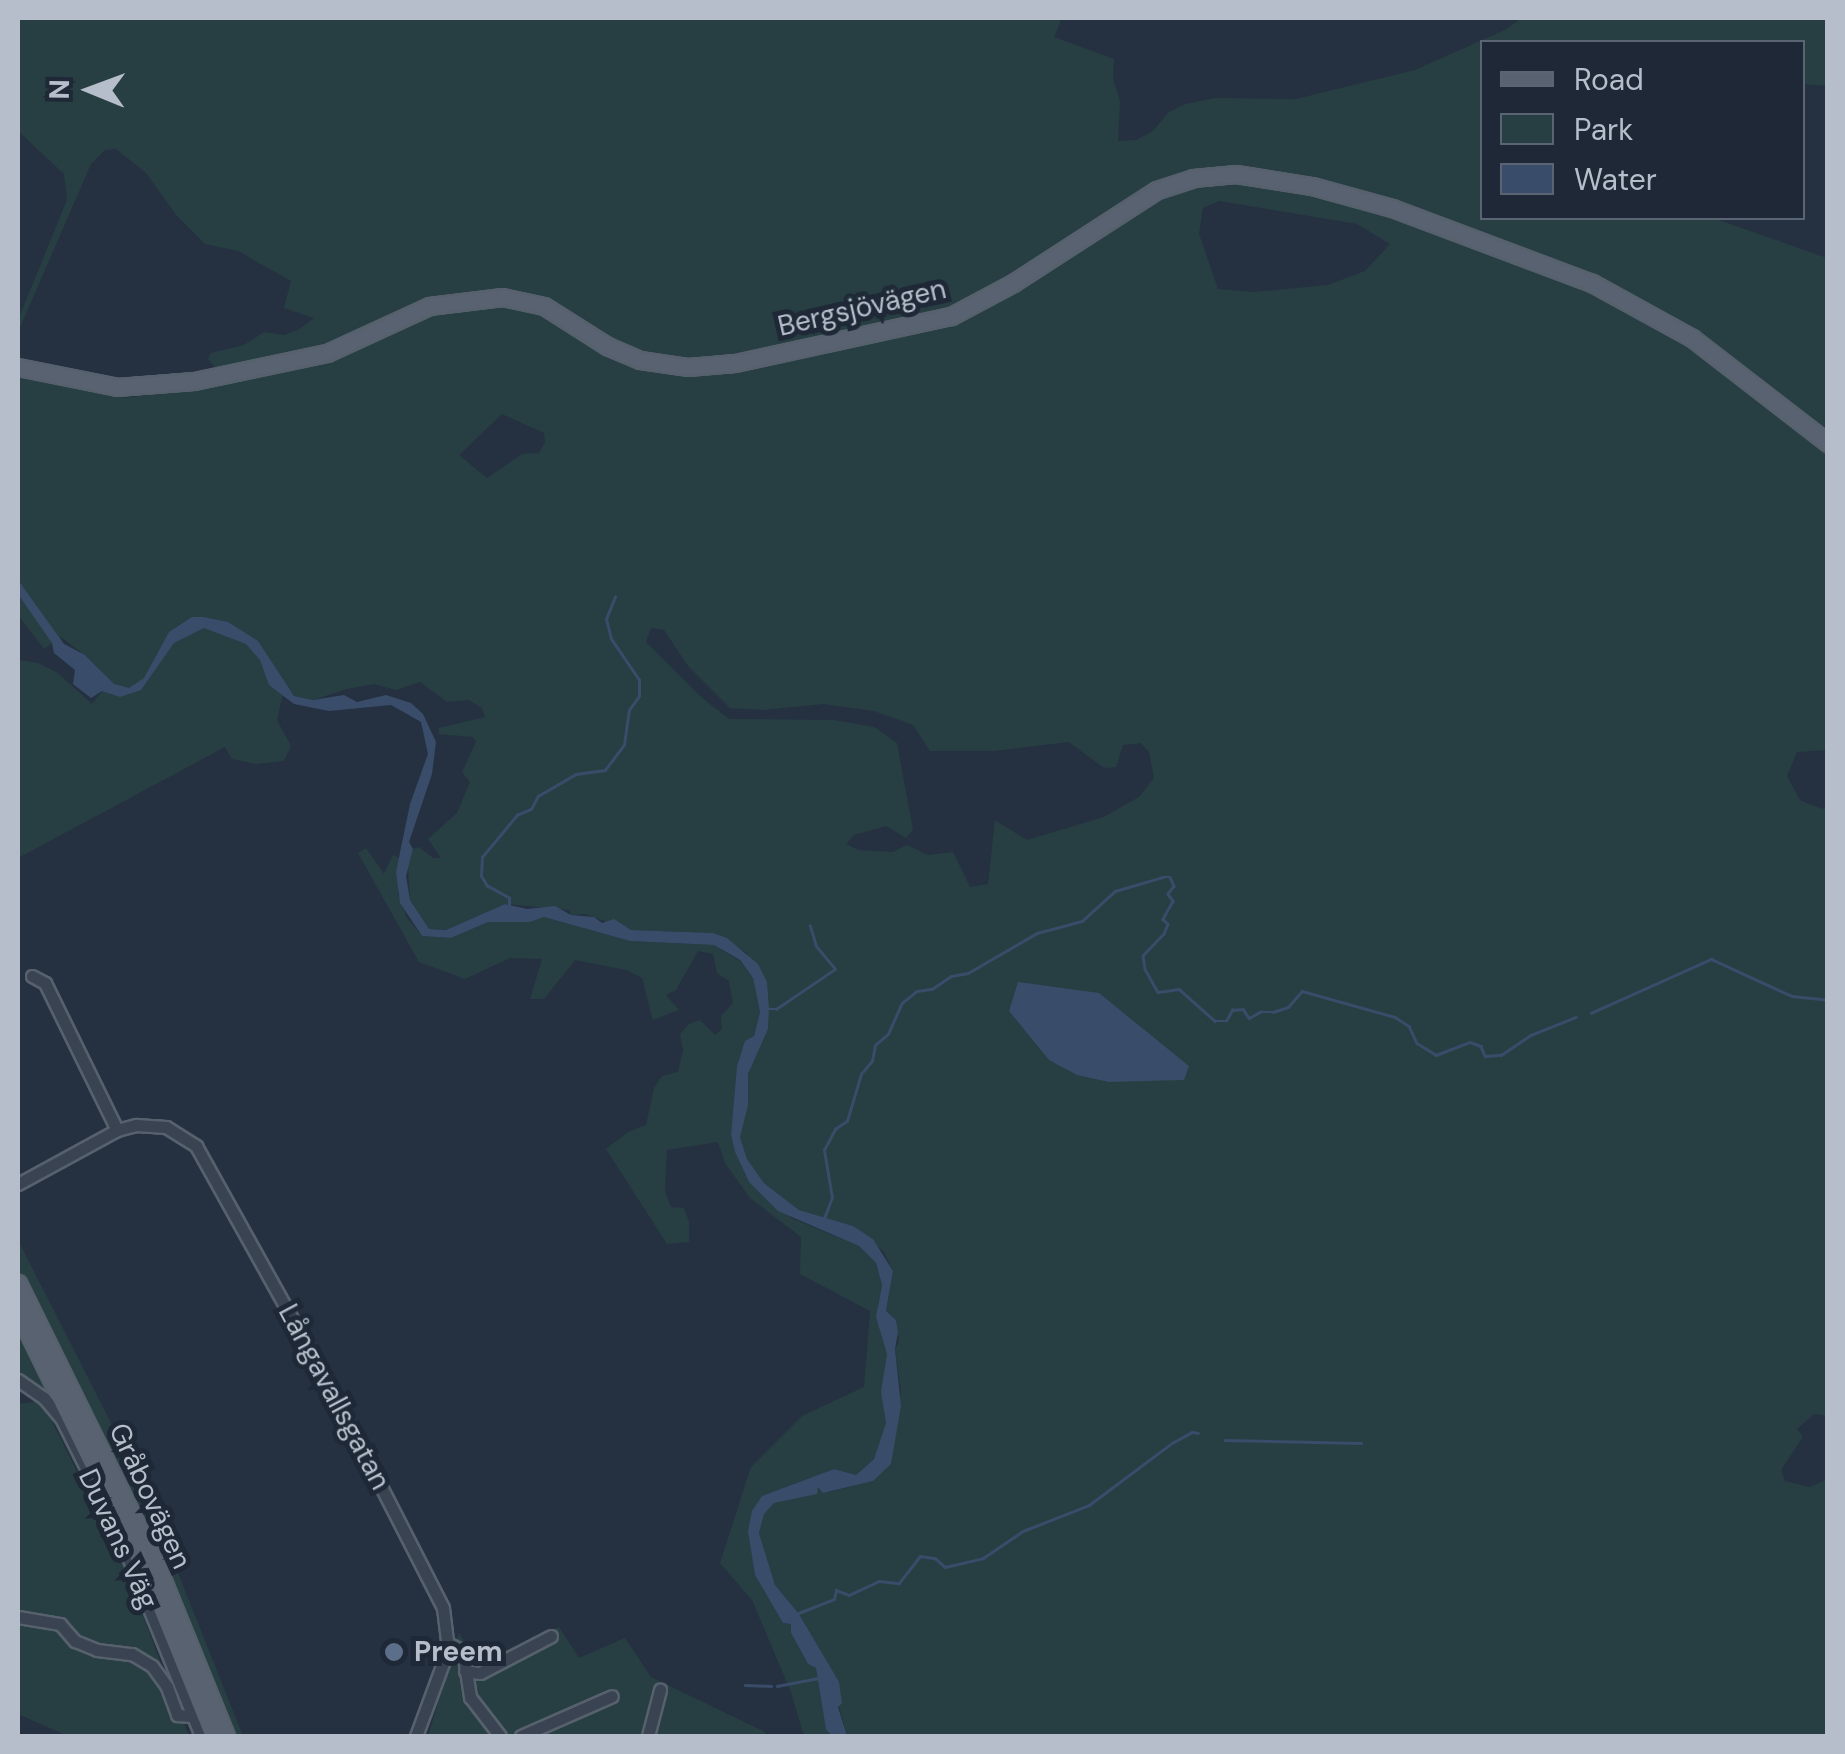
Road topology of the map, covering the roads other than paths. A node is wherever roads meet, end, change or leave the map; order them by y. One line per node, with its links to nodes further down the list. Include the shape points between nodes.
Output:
1 (18, 367): 2 (main road, Bergsjövägen, via 117,386 194,381 327,353 429,306 502,297 544,306 634,358 675,366 735,363 950,316 1158,190 1199,177 1243,174 1392,208 1608,290 1692,338)
2 (1828, 443)
3 (32, 976): 4 (street, via 45,983)
4 (118, 1130): 5 (street, Långavallsgatan); 11 (street, Långavallsgatan, via 166,1127 196,1146 434,1585)
5 (18, 1184)
6 (18, 1283): 18 (main road, Gråbovägen, via 155,1561)
7 (18, 1312): 17 (main road, Gråbovägen, via 151,1583)
8 (18, 1380): 15 (street, Duvans Väg, via 50,1404 68,1432 142,1584)
9 (18, 1617): 15 (street, Duvans Väg, via 60,1624 97,1650 132,1654 152,1666 177,1715)
10 (550, 1636): 12 (street, via 480,1673)
11 (447, 1644): 12 (street, via 463,1651); 19 (street, Långavallsgatan)
12 (465, 1671): 20 (street, via 478,1714)
13 (660, 1690): 22 (street)
14 (612, 1696): 21 (street)
15 (192, 1716): 16 (street, Duvans Väg)
16 (201, 1736)
17 (213, 1736)
18 (226, 1736)
19 (416, 1736)
20 (500, 1736)
21 (522, 1736)
22 (648, 1736)

